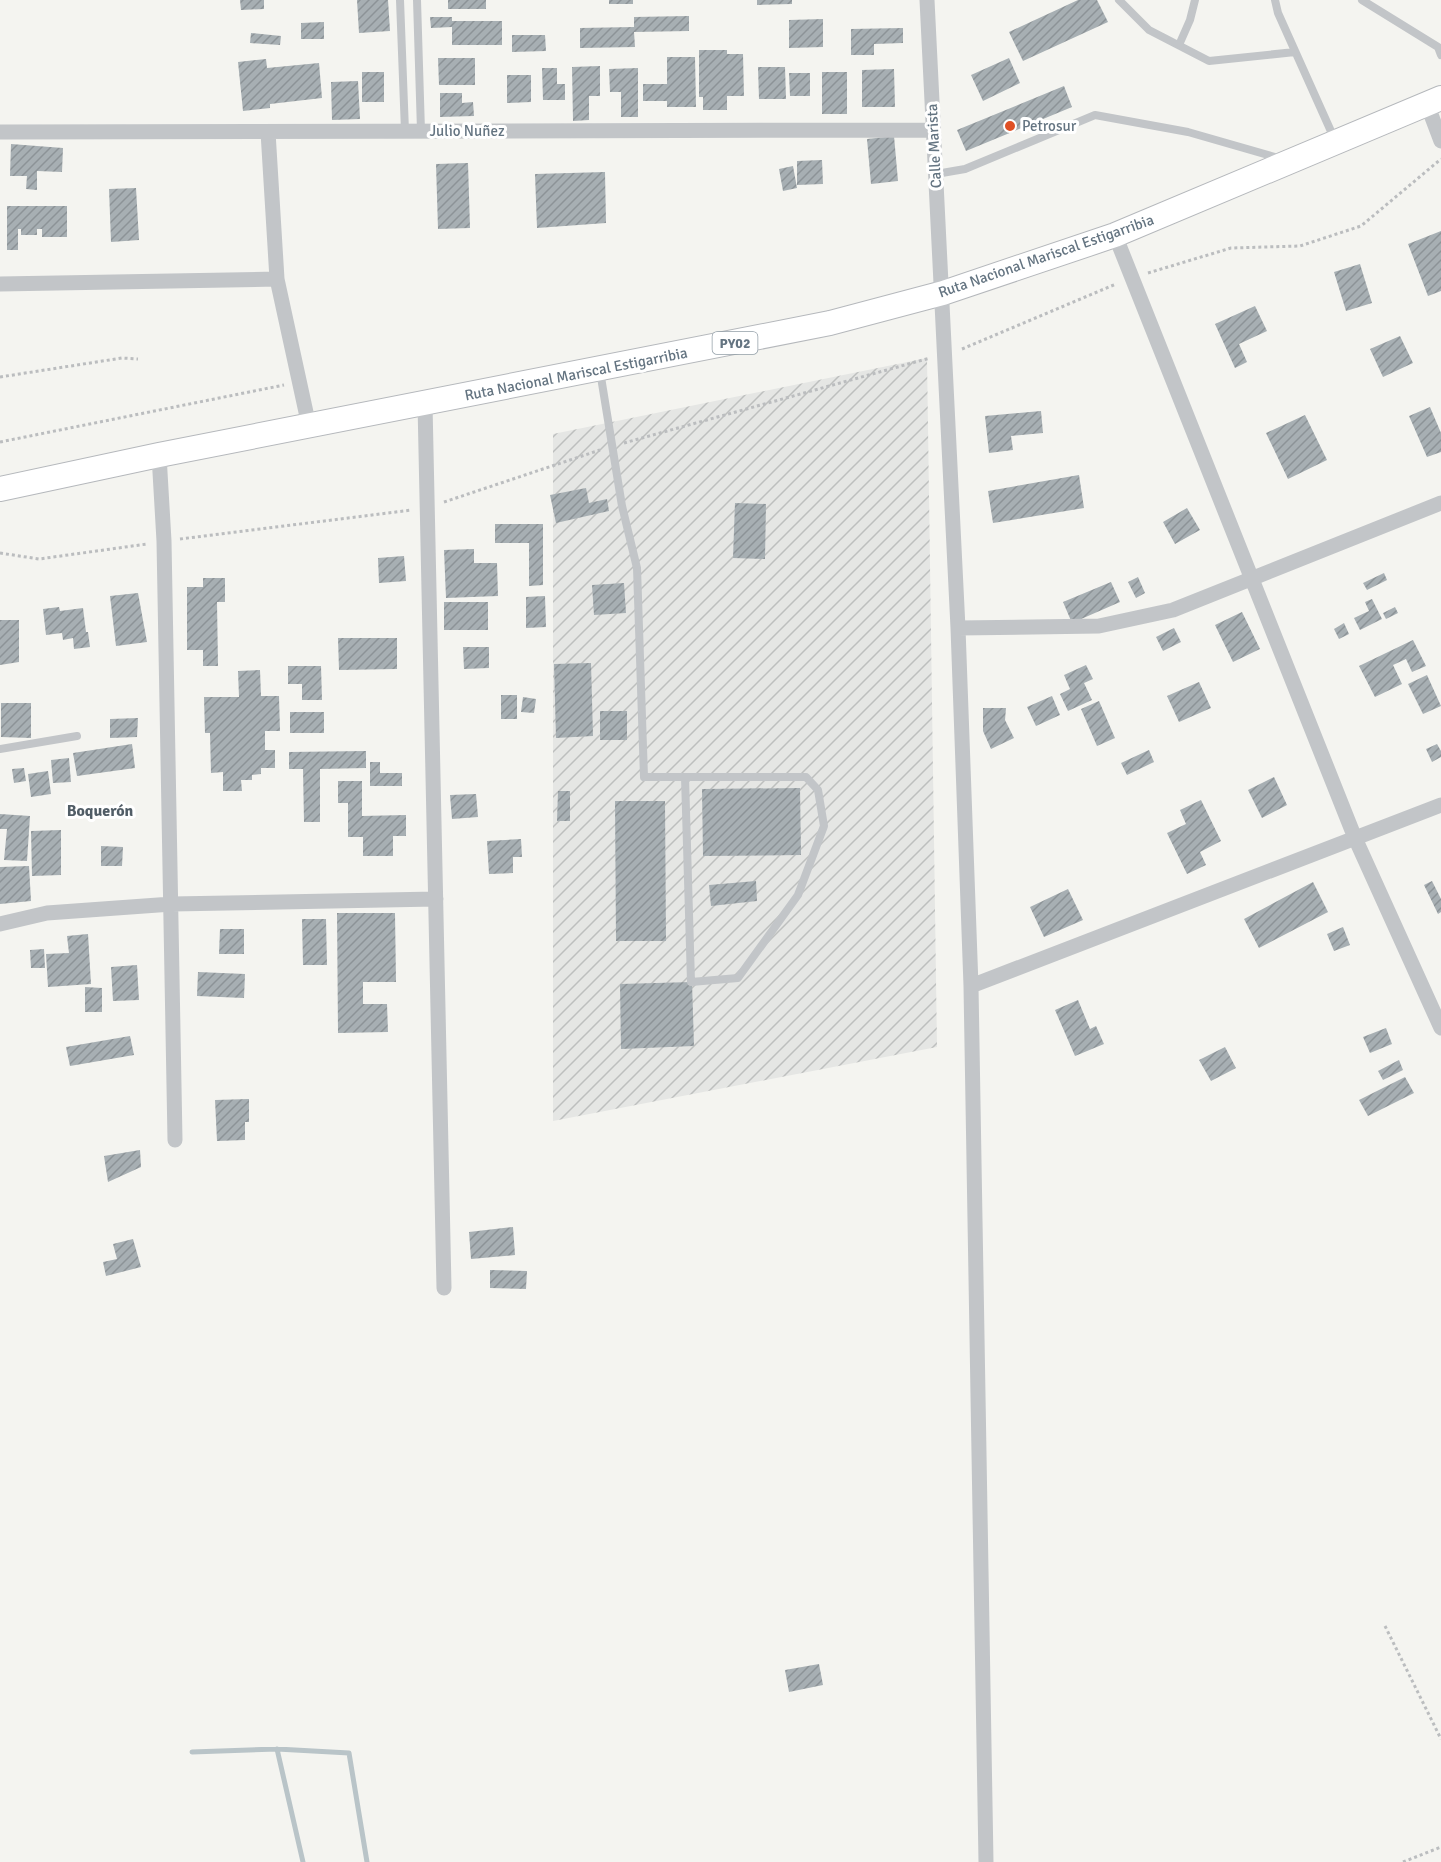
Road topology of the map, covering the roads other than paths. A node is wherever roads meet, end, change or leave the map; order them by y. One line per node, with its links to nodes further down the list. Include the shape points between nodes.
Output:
1 (400, 0): 13 (lane)
2 (417, 0): 14 (lane)
3 (927, 0): 12 (street, Calle Marista)
4 (1119, 0): 8 (lane, via 1149,30)
5 (1195, 0): 8 (lane)
6 (1275, 0): 10 (lane)
7 (1362, 0): 9 (lane)
8 (1179, 45): 10 (lane, via 1209,61)
9 (1440, 47)
10 (1295, 52): 18 (lane)
11 (1434, 101): 17 (street); 18 (main road, Ruta Nacional Mariscal Estigarribia / PY02)
12 (933, 130): 14 (street, Julio Nuñez); 20 (street, Calle Marista)
13 (405, 131): 14 (street, Julio Nuñez); 16 (street, Julio Nuñez)
14 (421, 131)
15 (0, 132): 16 (street, Julio Nuñez)
16 (268, 132): 22 (street)
17 (1441, 141)
18 (1336, 142): 19 (main road, Ruta Nacional Mariscal Estigarribia / PY02)
19 (1292, 162): 20 (lane, via 1188,132 1095,115 965,170); 21 (main road, Ruta Nacional Mariscal Estigarribia / PY02)
20 (936, 174): 24 (street, Calle Marista)
21 (1114, 235): 24 (main road, Ruta Nacional Mariscal Estigarribia / PY02); 31 (street)
22 (278, 279): 23 (street); 27 (street)
23 (0, 284)
24 (943, 292): 25 (main road, Ruta Nacional Mariscal Estigarribia / PY02, via 830,323); 32 (street, Calle Marista)
25 (599, 370): 26 (main road, Ruta Nacional Mariscal Estigarribia / PY02); 35 (lane, via 622,506 637,568 644,777)
26 (424, 404): 27 (main road, Ruta Nacional Mariscal Estigarribia / PY02); 38 (street)
27 (309, 426): 28 (main road, Ruta Nacional Mariscal Estigarribia / PY02)
28 (159, 455): 29 (main road, Ruta Nacional Mariscal Estigarribia / PY02); 39 (street)
29 (0, 489)
30 (1441, 503): 31 (street)
31 (1251, 580): 32 (street, via 1173,610 1099,626); 37 (street)
32 (958, 628): 41 (street, Calle Marista)
33 (77, 735): 34 (lane)
34 (0, 749)
35 (685, 777): 35 (lane, via 691,982 738,978 798,895 824,826 818,790 806,777)
36 (1441, 805): 37 (street)
37 (1355, 838): 41 (street); 42 (street)
38 (436, 899): 39 (street); 44 (street)
39 (172, 904): 40 (street, via 47,914); 43 (street)
40 (0, 924)
41 (971, 986): 45 (street, Calle Marista)
42 (1441, 1028)
43 (175, 1140)
44 (444, 1288)
45 (986, 1862)

